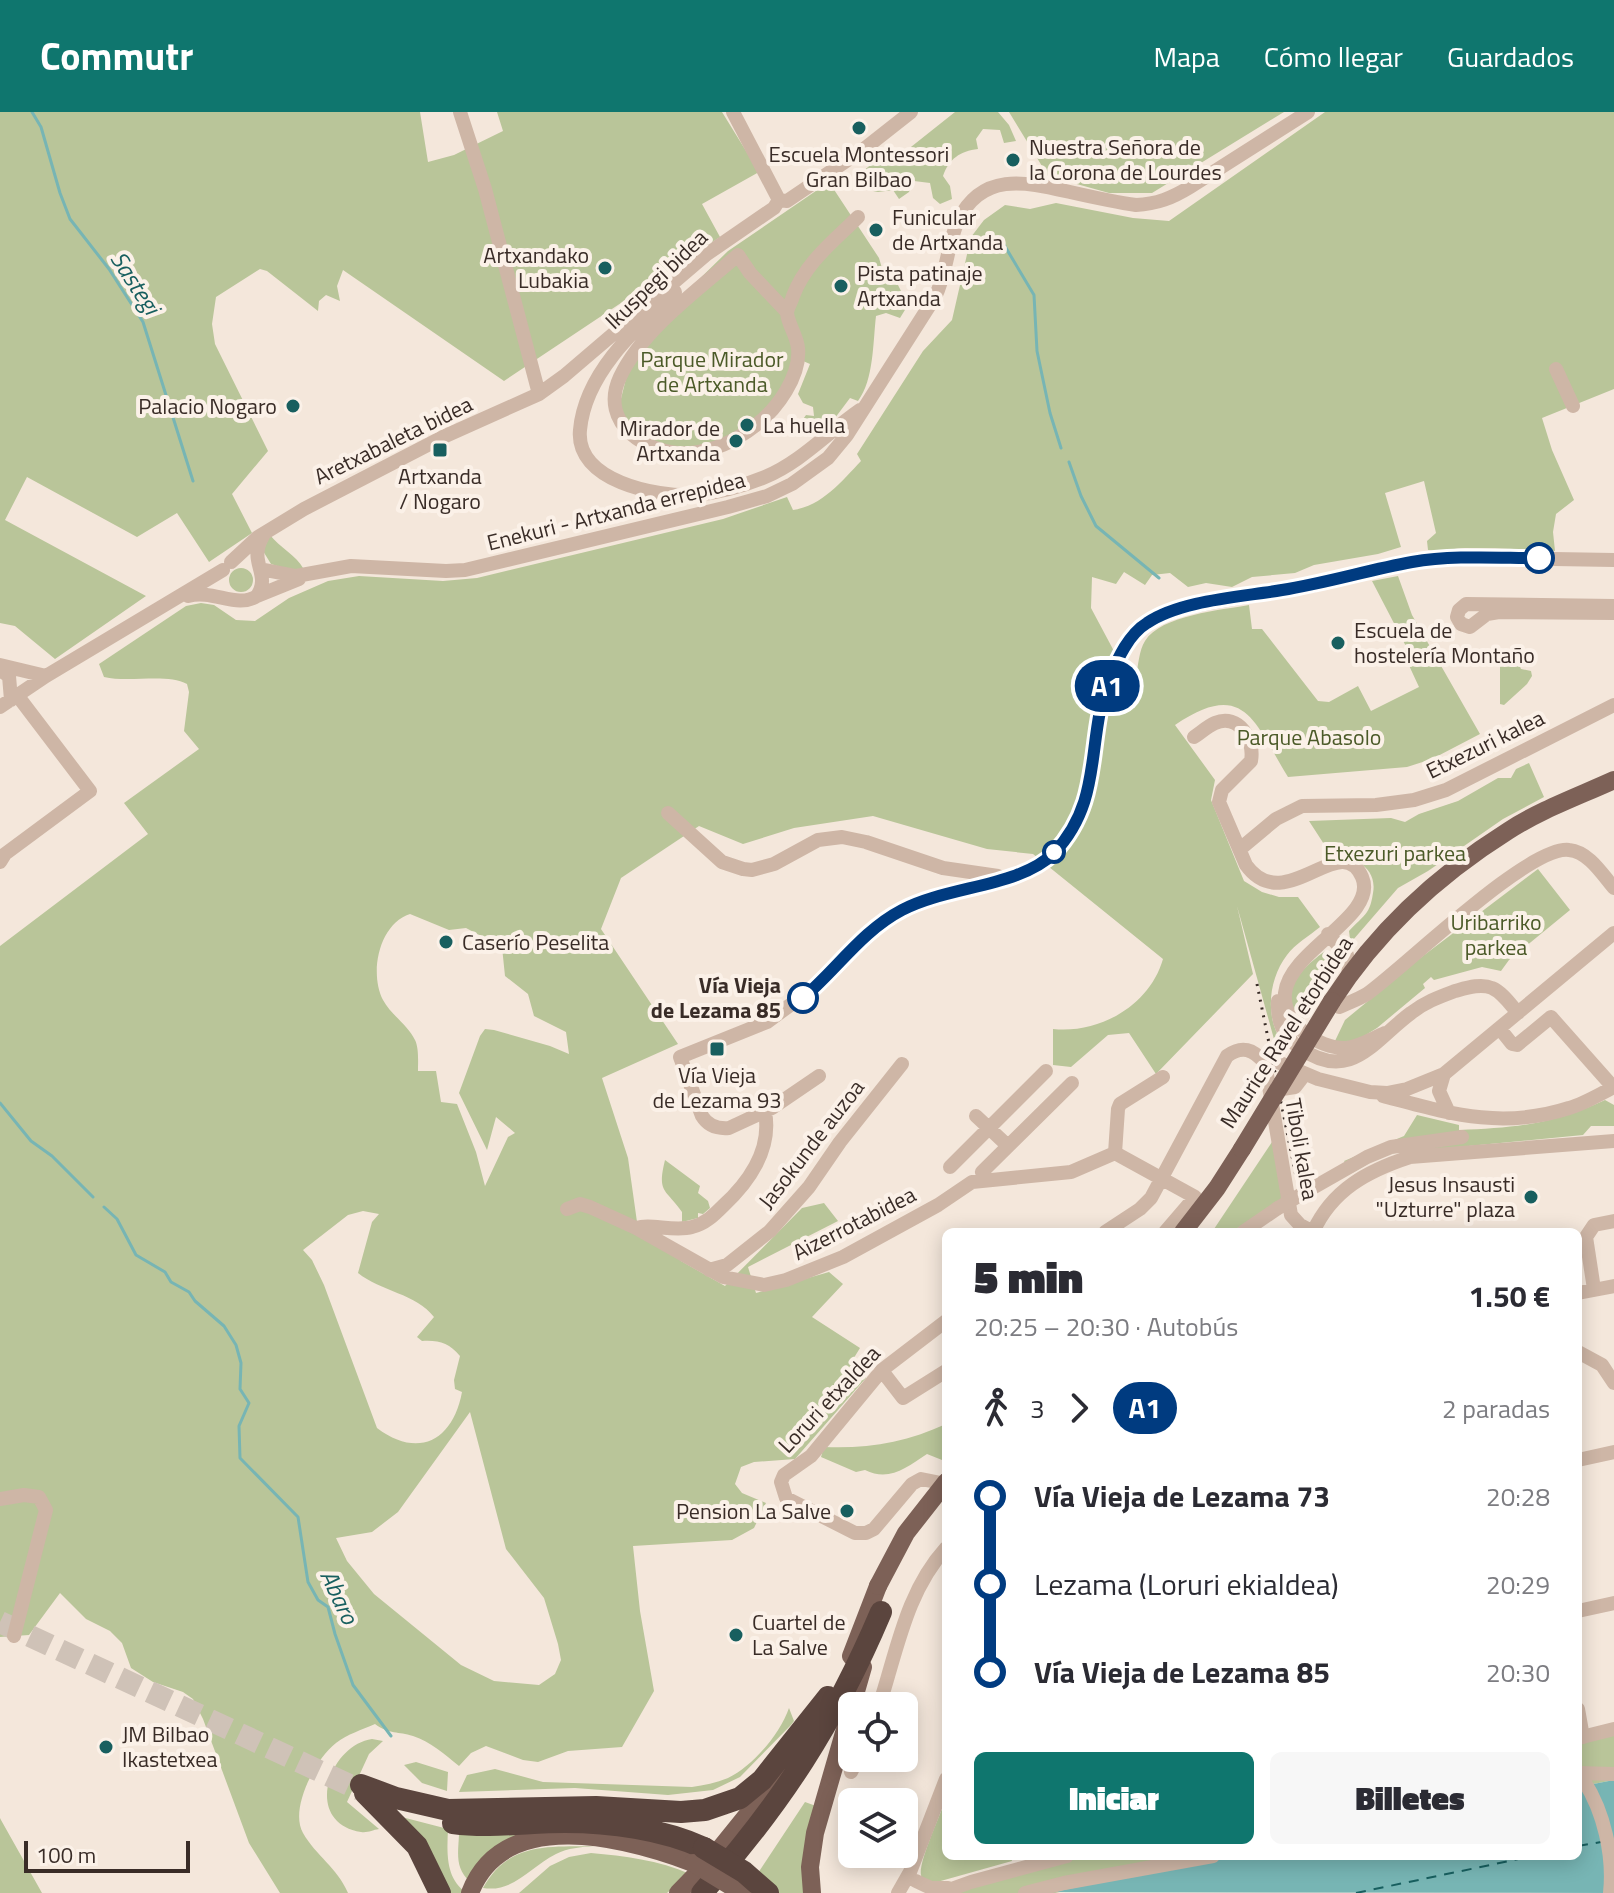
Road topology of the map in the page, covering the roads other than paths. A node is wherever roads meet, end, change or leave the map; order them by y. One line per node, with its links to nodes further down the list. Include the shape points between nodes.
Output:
1 (460, 112): 10 (street)
2 (733, 112): 5 (street)
3 (911, 112): 5 (street, Aretxabaleta bidea, via 787,201)
4 (1308, 112): 11 (street, Enekuri - Artxanda errepidea, via 1170,199 1151,204 1113,202 1030,183 985,190 957,223 935,297)
5 (779, 200): 7 (street, Aretxabaleta bidea)
6 (858, 217): 8 (street, via 814,259)
7 (728, 239): 10 (street, Aretxabaleta bidea); 11 (street, Ikuspegi bidea, via 610,359 590,395 580,432 589,460 619,482 647,491 698,495 790,465)
8 (787, 312): 8 (street, via 799,350 796,366 777,405 758,424 729,443 691,453 671,453 627,432 614,404 619,378 638,348 738,255)
9 (1556, 369): 12 (street)
10 (539, 394): 13 (street, Aretxabaleta bidea, via 443,437)
11 (866, 406): 17 (street, Enekuri - Artxanda errepidea, via 828,458 810,473 749,501 465,570 351,566)
12 (1573, 406)
13 (268, 530): 15 (street, Aretxabaleta bidea); 16 (street, via 257,547)
14 (1614, 560): 33 (street, via 1415,561 1162,616 1139,629 1105,691 1089,793 1079,817 1039,866)
15 (227, 566): 16 (street, via 249,560); 19 (street, via 220,582); 20 (street, Aretxabaleta bidea)
16 (259, 568): 17 (street, Enekuri - Artxanda errepidea); 18 (street, via 262,586)
17 (302, 576): 18 (street)
18 (257, 596): 19 (street, via 240,602)
19 (229, 597): 20 (street, via 202,593)
20 (174, 601): 24 (street, Aretxabaleta bidea)
21 (1614, 606): 22 (street, via 1471,604 1457,617 1470,627 1499,612)
22 (1614, 613)
23 (0, 668): 24 (street); 25 (street, via 9,676)
24 (46, 676): 25 (street, Aretxabaleta bidea)
25 (10, 701): 32 (street, via 90,791)
26 (1614, 705): 31 (street, Etxezuri kalea, via 1446,790 1376,805 1302,806 1276,819)
27 (1194, 737): 31 (street, via 1224,721 1241,727 1251,742 1251,761 1222,790 1219,802)
28 (1614, 780): 38 (main road, Maurice Ravel etorbidea, via 1510,829 1456,868)
29 (1614, 792): 40 (main road, Maurice Ravel etorbidea, via 1521,836 1459,877 1408,923)
30 (668, 813): 33 (street, via 722,862 743,869 774,864 818,840 842,837 943,868)
31 (1240, 849): 36 (street, via 1252,874 1278,885 1337,863 1359,872 1365,887 1362,903)
32 (0, 862)
33 (1006, 878): 54 (street, Jasokunde auzoa, via 906,907 767,1022 680,1057 705,1122 729,1128)
34 (1614, 888): 40 (street, via 1592,862 1573,850 1555,850 1466,910 1366,995)
35 (1614, 933): 41 (street)
36 (1328, 934): 37 (street); 41 (street, via 1287,971 1279,986 1278,1012 1288,1040 1325,1062 1370,1050 1426,1002 1463,988 1496,989)
37 (1342, 948): 38 (street); 39 (street)
38 (1368, 949): 39 (main road, Maurice Ravel etorbidea)
39 (1349, 974): 40 (main road, Maurice Ravel etorbidea)
40 (1335, 1004): 71 (main road, Maurice Ravel etorbidea, bridge); 72 (main road, Maurice Ravel etorbidea, via 1253,1154)
41 (1518, 1013): 42 (street)
42 (1500, 1029): 47 (street); 52 (street, via 1517,1045 1551,1017)
43 (1265, 1063): 46 (street, via 1273,1060); 51 (street, Tiboli kalea); 63 (street, via 1248,1049 1227,1056)
44 (902, 1064): 75 (street, Jasokunde auzoa, via 770,1231 727,1265)
45 (1046, 1071): 57 (street)
46 (1305, 1074): 51 (street, via 1295,1087 1276,1090); 53 (street)
47 (1444, 1074): 53 (street, via 1407,1089); 55 (street, via 1439,1091)
48 (819, 1076): 54 (street, Jasokunde auzoa)
49 (1163, 1077): 61 (street, via 1120,1104)
50 (1072, 1083): 60 (street)
51 (1269, 1085): 67 (street, Tiboli kalea)
52 (1614, 1087): 55 (street, via 1570,1108 1517,1119)
53 (1370, 1092): 55 (street)
54 (765, 1112): 68 (street, Jasokunde auzoa, via 759,1159 745,1183 708,1220 684,1229)
55 (1449, 1113)
56 (976, 1116): 57 (street)
57 (989, 1127): 60 (street); 62 (street)
58 (1462, 1137): 73 (street, bridge, via 1391,1147 1367,1157)
59 (1614, 1141): 74 (street, via 1410,1157 1340,1192)
60 (1008, 1146): 64 (street, via 982,1172)
61 (1115, 1153): 63 (street); 64 (street, Aizerrotabidea, via 1071,1172)
62 (950, 1167)
63 (1163, 1178): 69 (street, via 1140,1209); 70 (street, via 1195,1197)
64 (986, 1180): 75 (street, Aizerrotabidea, via 972,1182 843,1257 786,1280 744,1283)
65 (567, 1209): 68 (street, Aizerrotabidea, via 580,1204)
66 (1614, 1221): 77 (street, via 1594,1225 1586,1237)
67 (1289, 1226)
68 (636, 1228): 75 (street, Aizerrotabidea)
69 (1111, 1228)
70 (1168, 1228)
71 (1186, 1228)
72 (1202, 1228)
73 (1249, 1228)
74 (1315, 1228)
75 (709, 1270)
76 (1614, 1286): 77 (street)
77 (1594, 1289): 78 (street)
78 (1582, 1292)
79 (942, 1324): 86 (street, Loruri etxaldea, via 882,1370 811,1456 782,1478 786,1498 855,1533 874,1529 912,1484 921,1479)
80 (1582, 1354): 83 (street, via 1602,1365)
81 (942, 1374): 82 (street, Loruri etxaldea, via 903,1398)
82 (886, 1376)
83 (1614, 1383)
84 (1614, 1452): 85 (street)
85 (1582, 1459)
86 (942, 1482)
87 (942, 1488): 95 (main road, bridge, via 890,1561)
88 (0, 1499): 94 (street, via 39,1497 46,1510)
89 (942, 1506): 93 (main road, via 906,1559)
90 (942, 1553): 96 (street, via 910,1606)
91 (1614, 1603): 92 (street)
92 (1582, 1610)
93 (881, 1612): 95 (highway); 118 (main road, via 815,1833)
94 (14, 1636)
95 (856, 1657): 97 (main road); 98 (highway)
96 (883, 1692)
97 (828, 1697): 98 (highway)
98 (823, 1723): 103 (highway, via 740,1798 705,1810 448,1810); 112 (main road); 113 (highway, via 770,1812); 114 (highway, via 811,1778)
99 (1614, 1729): 100 (street)
100 (1582, 1737)
101 (1614, 1774): 102 (street)
102 (1582, 1781): 121 (street, via 1606,1836)
103 (362, 1789): 105 (highway, via 431,1820 602,1824 675,1836); 110 (highway, via 417,1846)
104 (942, 1792): 108 (street)
105 (698, 1856): 111 (main road, via 608,1839 540,1838 516,1843 492,1858); 115 (main road, bridge); 116 (highway); 117 (highway, bridge, via 744,1872)
106 (1053, 1860): 109 (street)
107 (1191, 1860): 120 (street)
108 (914, 1882): 109 (street); 119 (street)
109 (946, 1891)
110 (440, 1893)
111 (470, 1893)
112 (678, 1893)
113 (702, 1893)
114 (720, 1893)
115 (742, 1893)
116 (752, 1893)
117 (768, 1893)
118 (812, 1893)
119 (898, 1893)
120 (1025, 1893)
121 (1610, 1893)

